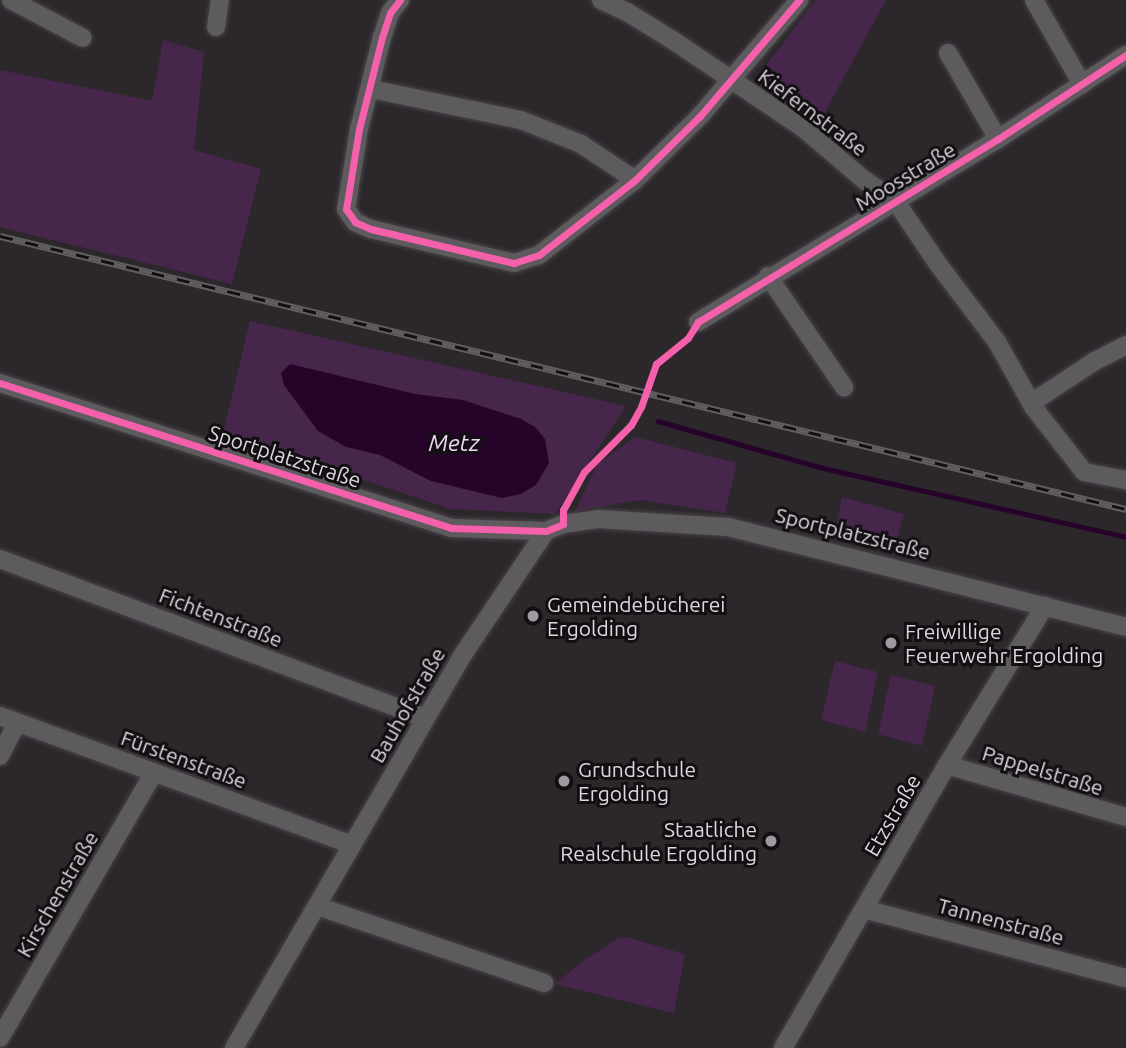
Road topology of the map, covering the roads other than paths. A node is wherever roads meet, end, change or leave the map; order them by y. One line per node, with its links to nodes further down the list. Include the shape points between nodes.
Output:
1 (11, 0): 8 (street)
2 (220, 0): 7 (street)
3 (400, 0): 13 (street, via 382,37)
4 (601, 0): 11 (street, Kiefernstraße)
5 (799, 0): 11 (street)
6 (1034, 0): 12 (street)
7 (216, 27)
8 (83, 38)
9 (948, 53): 14 (street)
10 (1126, 55): 12 (street, Moosstraße)
11 (731, 79): 15 (street); 16 (street, Kiefernstraße, via 803,128)
12 (1082, 84): 14 (street, Moosstraße)
13 (371, 89): 15 (street, via 521,120 580,144); 15 (street, via 359,129 346,209 355,222 372,229 514,263 526,261)
14 (998, 139): 16 (street, Moosstraße)
15 (635, 180)
16 (896, 202): 17 (street, Moosstraße); 22 (street, Kiefernstraße, via 997,342)
17 (768, 276): 18 (street, Moosstraße); 21 (street)
18 (698, 322)
19 (1126, 345): 22 (street)
20 (0, 383): 24 (street, Sportplatzstraße, via 451,528)
21 (844, 387)
22 (1031, 403): 23 (street, Kiefernstraße, via 1084,472)
23 (1126, 480)
24 (546, 531): 26 (street, Sportplatzstraße, via 598,519 727,527); 29 (street, Bauhofstraße)
25 (0, 559): 29 (street, Fichtenstraße)
26 (1045, 606): 27 (street, Sportplatzstraße); 31 (street, Etzstraße)
27 (1126, 627)
28 (8, 719): 30 (street); 32 (street, Fürstenstraße)
29 (425, 719): 34 (street, Bauhofstraße)
30 (0, 756)
31 (947, 765): 33 (street, Pappelstraße); 36 (street, Etzstraße)
32 (154, 772): 34 (street, Fürstenstraße); 39 (street, Kirschenstraße)
33 (1126, 817)
34 (352, 845): 35 (street, Bauhofstraße)
35 (317, 906): 38 (street); 40 (street, Bauhofstraße)
36 (864, 909): 37 (street, Tannenstraße); 42 (street, Etzstraße)
37 (1126, 978)
38 (544, 983)
39 (0, 1038)
40 (236, 1046): 41 (street)
41 (255, 1048)
42 (783, 1048)

